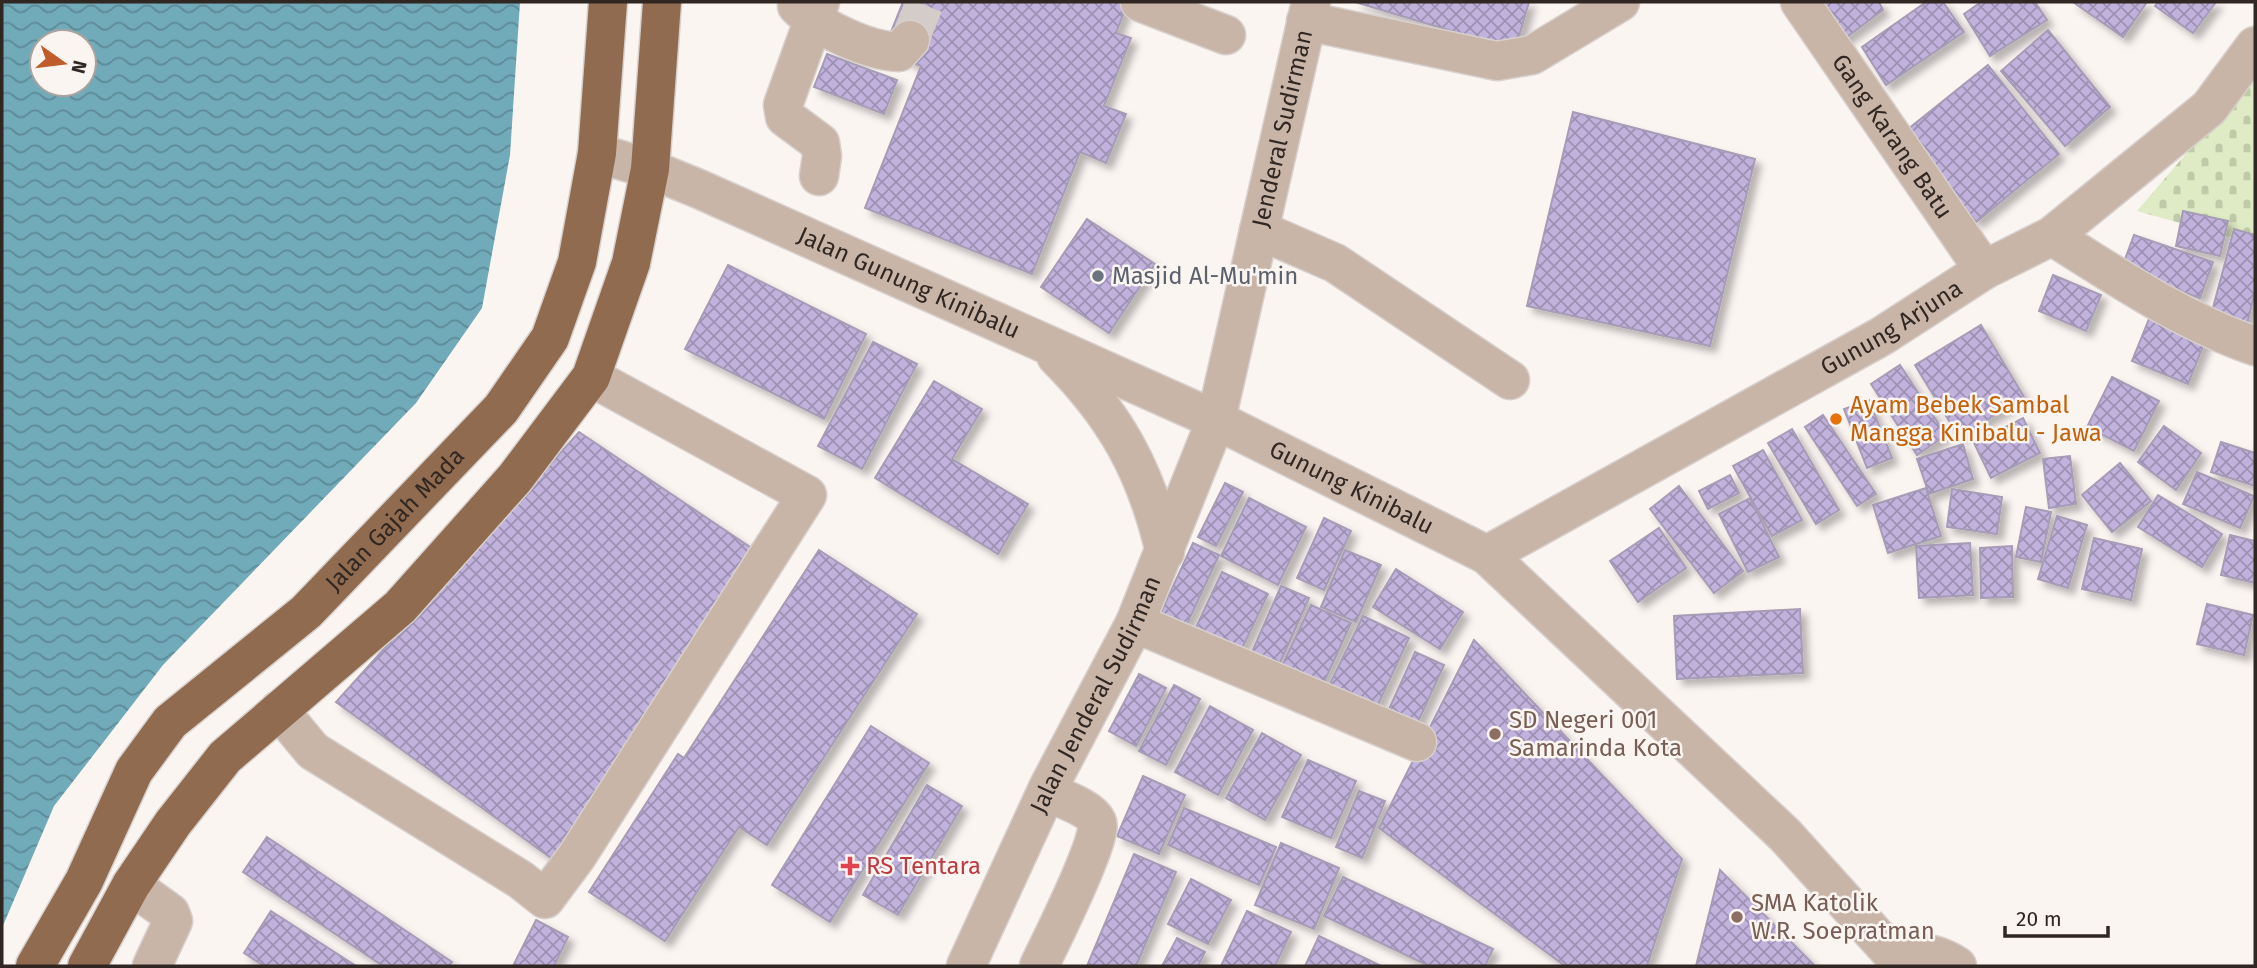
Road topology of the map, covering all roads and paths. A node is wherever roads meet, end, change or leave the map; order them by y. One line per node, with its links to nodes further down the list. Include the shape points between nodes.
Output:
1 (608, 2): 11 (highway, Jalan Gajah Mada)
2 (662, 2): 12 (highway)
3 (1140, 2): 8 (street)
4 (1620, 2): 7 (street, via 1532,55 1497,61)
5 (1800, 2): 16 (street, Gang Karang Batu)
6 (809, 9): 9 (street, via 888,52 899,52); 13 (street, via 783,105 785,117 820,143)
7 (1309, 11): 14 (street, Jenderal Sudirman)
8 (1226, 35)
9 (910, 40)
10 (2255, 46): 15 (street, Gunung Arjuna, via 2209,108)
11 (597, 153): 12 (street, Jalan Gunung Kinibalu); 30 (highway, Jalan Gajah Mada, via 577,262 550,338 501,409 306,612 170,722 134,771 84,881)
12 (650, 169): 17 (street, Jalan Gunung Kinibalu); 19 (highway, via 631,263)
13 (818, 176)
14 (1259, 230): 20 (street, via 1335,263); 21 (street, Jenderal Sudirman)
15 (2052, 236): 16 (street, Gunung Arjuna); 18 (street, via 2140,292)
16 (1984, 270): 23 (street, Gunung Arjuna, via 1882,336)
17 (1045, 344): 21 (street, Jalan Gunung Kinibalu); 22 (street, via 1090,390 1137,464)
18 (2255, 346)
19 (591, 377): 25 (highway, via 515,478 400,607); 25 (street, via 807,495 545,899 313,751)
20 (1510, 380)
21 (1216, 420): 22 (street, Jalan Jenderal Sudirman); 23 (street, Gunung Kinibalu)
22 (1165, 552): 24 (street, Jalan Jenderal Sudirman)
23 (1487, 555): 29 (street, Gunung Kinibalu, via 1785,835)
24 (1135, 623): 26 (street); 27 (street, Jalan Jenderal Sudirman)
25 (279, 710): 28 (highway, via 225,757)
26 (1417, 742)
27 (1046, 792): 33 (street, Jalan Jenderal Sudirman); 34 (street, via 1090,814 1098,829 1093,850)
28 (131, 885): 31 (highway); 32 (street, via 170,913 173,921)
29 (1896, 962): 35 (street, via 1916,953 1935,954)
30 (35, 966)
31 (86, 966)
32 (152, 966)
33 (966, 966)
34 (1040, 966)
35 (1957, 966)

